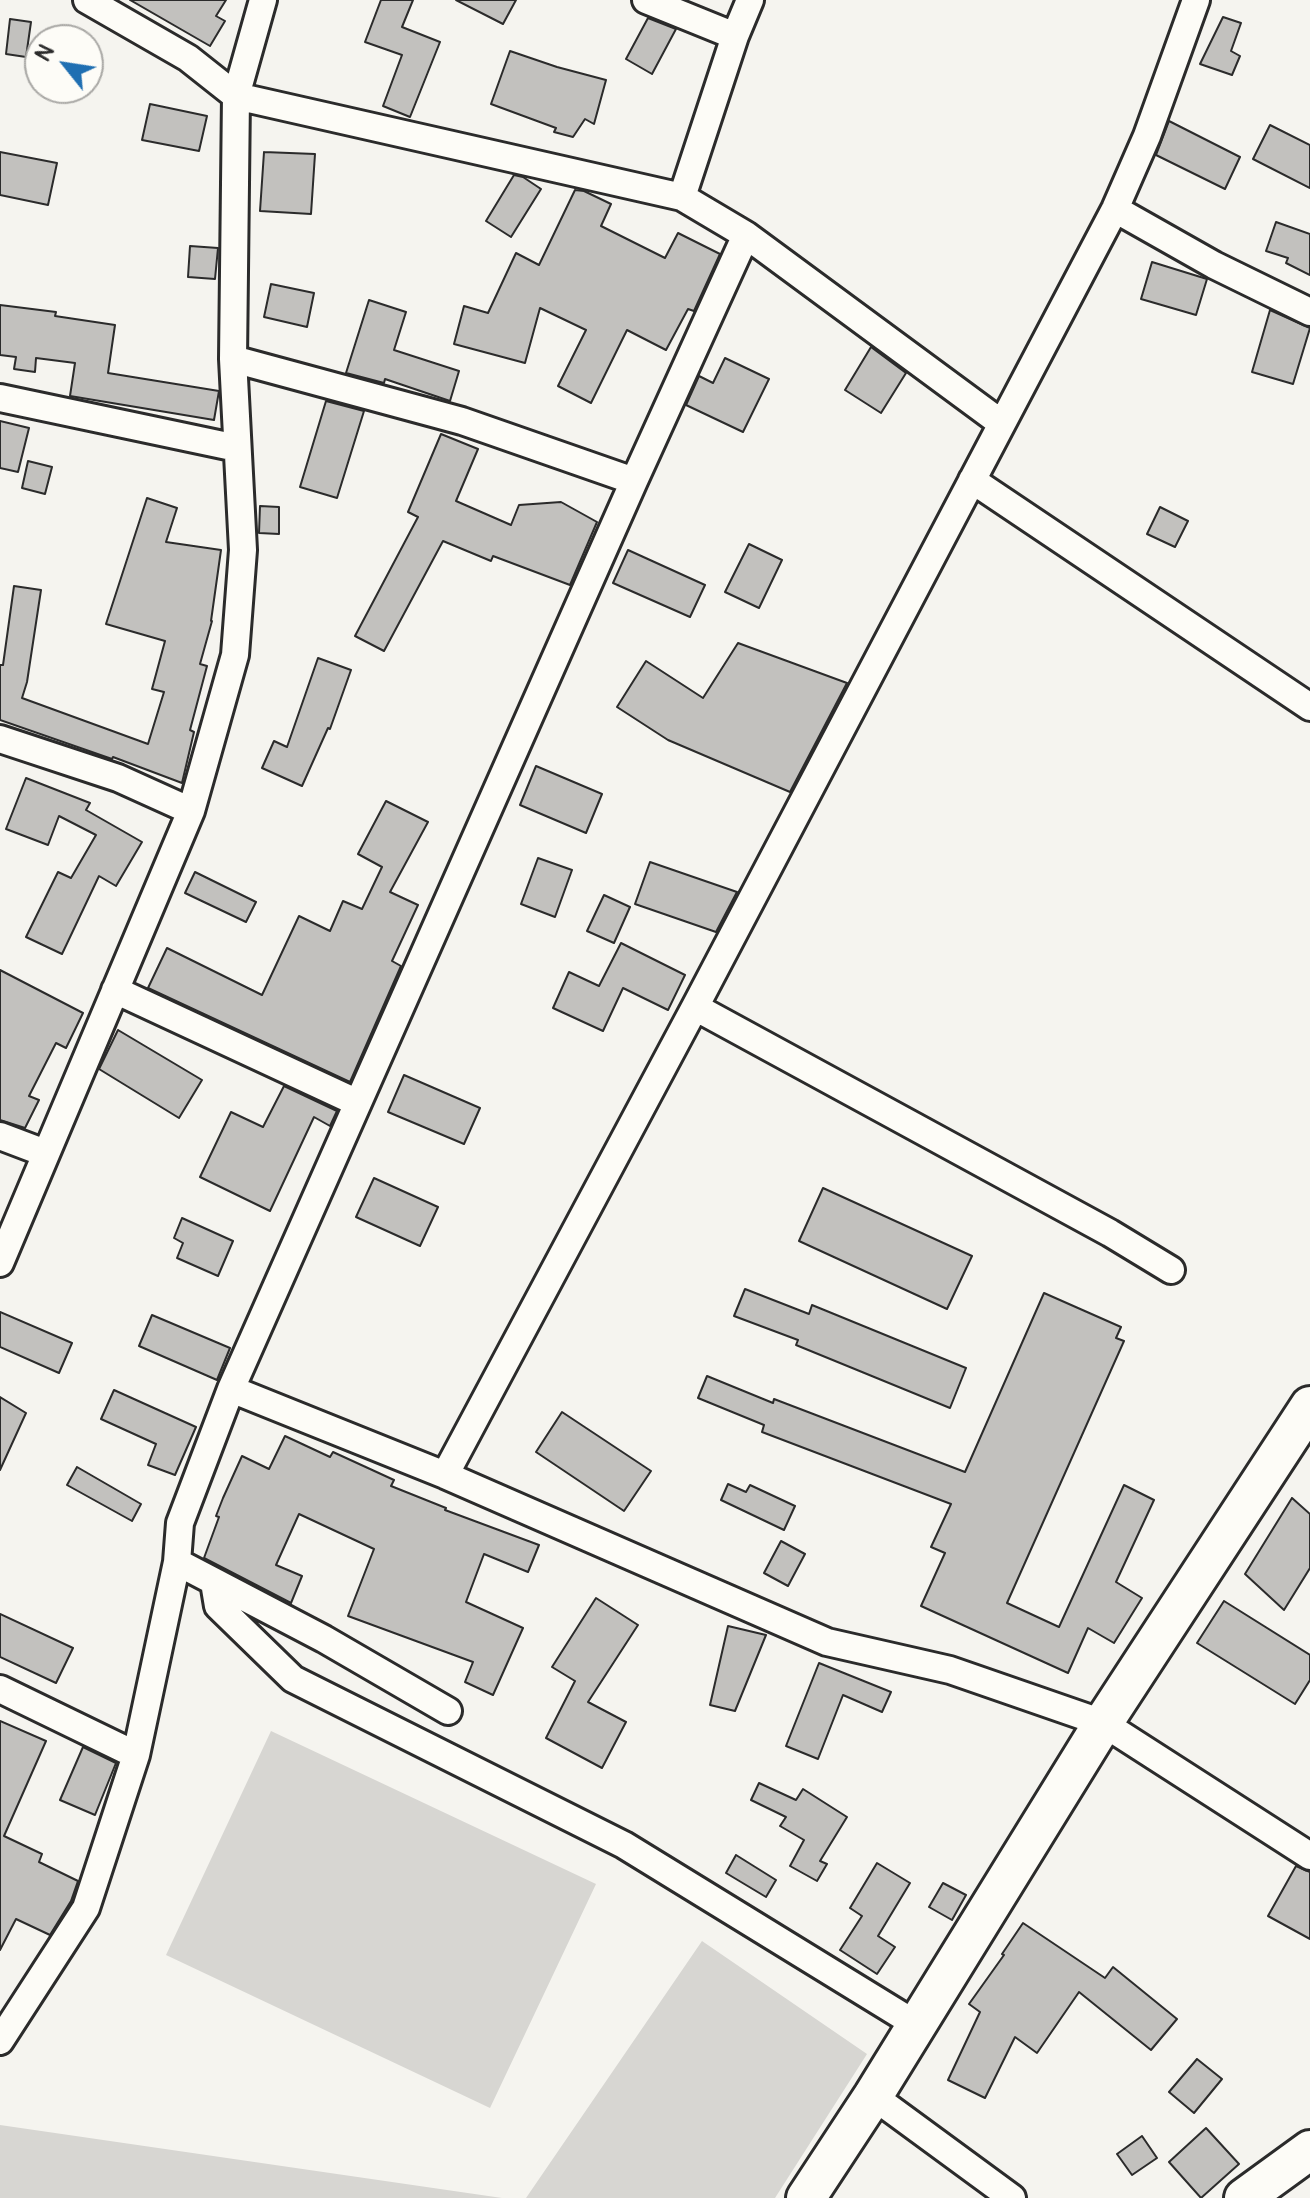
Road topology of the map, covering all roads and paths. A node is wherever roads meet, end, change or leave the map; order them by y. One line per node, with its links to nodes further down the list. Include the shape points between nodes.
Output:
1 (87, 0): 7 (street, via 188,58)
2 (263, 0): 7 (street)
3 (646, 0): 6 (street)
4 (750, 0): 6 (street)
5 (1196, 0): 9 (street)
6 (735, 36): 8 (street)
7 (236, 96): 8 (street); 12 (street)
8 (682, 197): 10 (street)
9 (1115, 209): 11 (street); 14 (street)
10 (746, 235): 14 (street); 17 (street)
11 (1310, 312)
12 (233, 359): 15 (street); 17 (street, via 462,421)
13 (0, 398): 15 (street)
14 (1001, 423): 16 (street)
15 (237, 448): 20 (street, via 243,550 235,655)
16 (972, 480): 18 (street); 22 (street)
17 (634, 481): 23 (street)
18 (1310, 707)
19 (0, 739): 20 (street, via 118,778)
20 (191, 811): 21 (street)
21 (115, 990): 23 (street); 25 (street)
22 (695, 1007): 27 (street); 30 (street)
23 (358, 1103): 28 (street)
24 (0, 1136): 25 (street)
25 (45, 1153): 26 (street)
26 (0, 1263)
27 (1171, 1270)
28 (231, 1389): 30 (street); 31 (street, via 180,1523)
29 (1310, 1406): 35 (street)
30 (445, 1475): 35 (street, via 827,1642 950,1670)
31 (177, 1562): 32 (street); 36 (street)
32 (214, 1582): 34 (street); 38 (street, via 218,1606 293,1679 624,1845)
33 (0, 1689): 36 (street)
34 (448, 1711)
35 (1103, 1723): 37 (street); 38 (street)
36 (136, 1755): 39 (street, via 86,1908)
37 (1310, 1856)
38 (917, 2025): 40 (street)
39 (0, 2041)
40 (873, 2096): 42 (street); 43 (street)
41 (1310, 2150): 44 (street)
42 (806, 2198)
43 (1012, 2198)
44 (1244, 2198)

